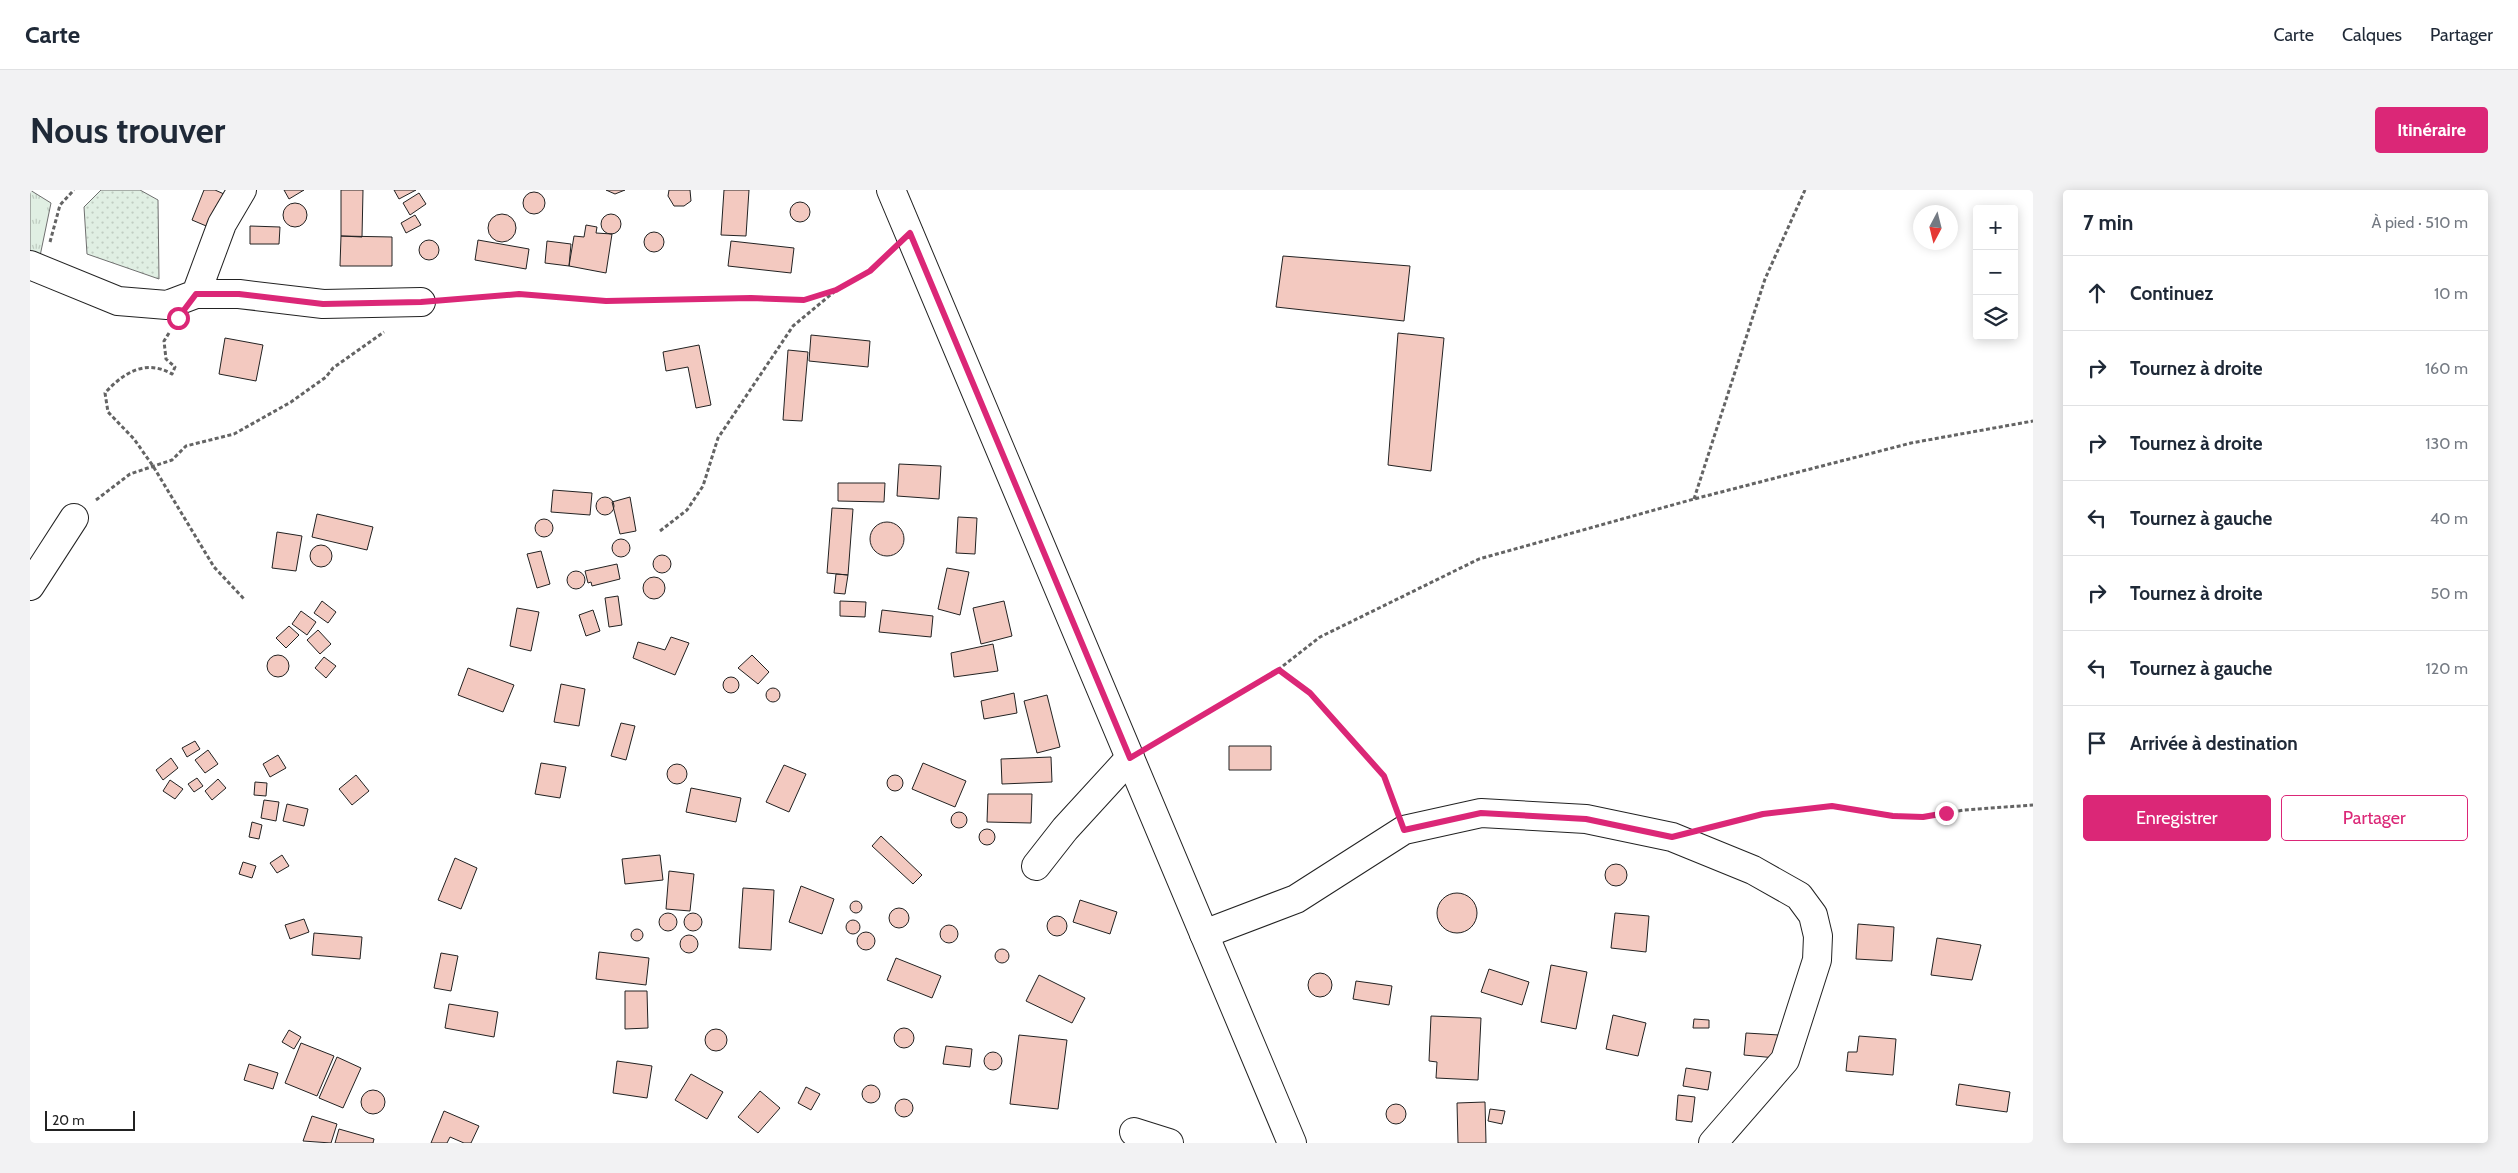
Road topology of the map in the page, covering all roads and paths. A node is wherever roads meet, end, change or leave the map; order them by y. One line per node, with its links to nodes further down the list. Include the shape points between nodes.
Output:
1 (74, 190): 6 (path, via 60,205)
2 (242, 190): 8 (street, via 222,224)
3 (891, 190): 5 (street)
4 (1805, 190): 12 (path, via 1765,279)
5 (910, 233): 7 (path, via 870,271); 18 (street)
6 (38, 268): 8 (street, via 118,301 167,305)
7 (836, 290): 9 (path, via 804,300 606,301 519,294); 14 (path, via 793,326 718,438 702,486 687,510)
8 (196, 294): 9 (street, via 239,294 323,304); 11 (path, via 164,341 166,359 175,367 172,374 146,366 117,379 104,393 108,412 134,439)
9 (421, 302): 11 (path, via 291,402 234,434 186,446 172,460)
10 (2033, 421): 12 (path, via 1911,443)
11 (153, 466): 13 (path, via 130,474); 16 (path, via 214,567)
12 (1694, 500): 17 (path, via 1479,559 1320,637)
13 (74, 518): 15 (street)
14 (660, 531)
15 (30, 586)
16 (244, 599)
17 (1279, 670): 18 (path); 21 (path, via 1310,693 1384,776)
18 (1130, 758): 22 (street); 23 (street)
19 (2033, 805): 20 (path, via 1964,810 1923,817 1893,816 1832,806 1763,814)
20 (1718, 826)
21 (1404, 830): 23 (street, via 1296,899); 27 (street, via 1481,813 1586,819 1672,837 1752,870 1799,896 1813,915 1818,936 1817,960 1801,1016 1785,1060)
22 (1036, 866)
23 (1204, 934): 26 (street)
24 (1134, 1132): 25 (street)
25 (1169, 1143)
26 (1292, 1143)
27 (1713, 1143)

